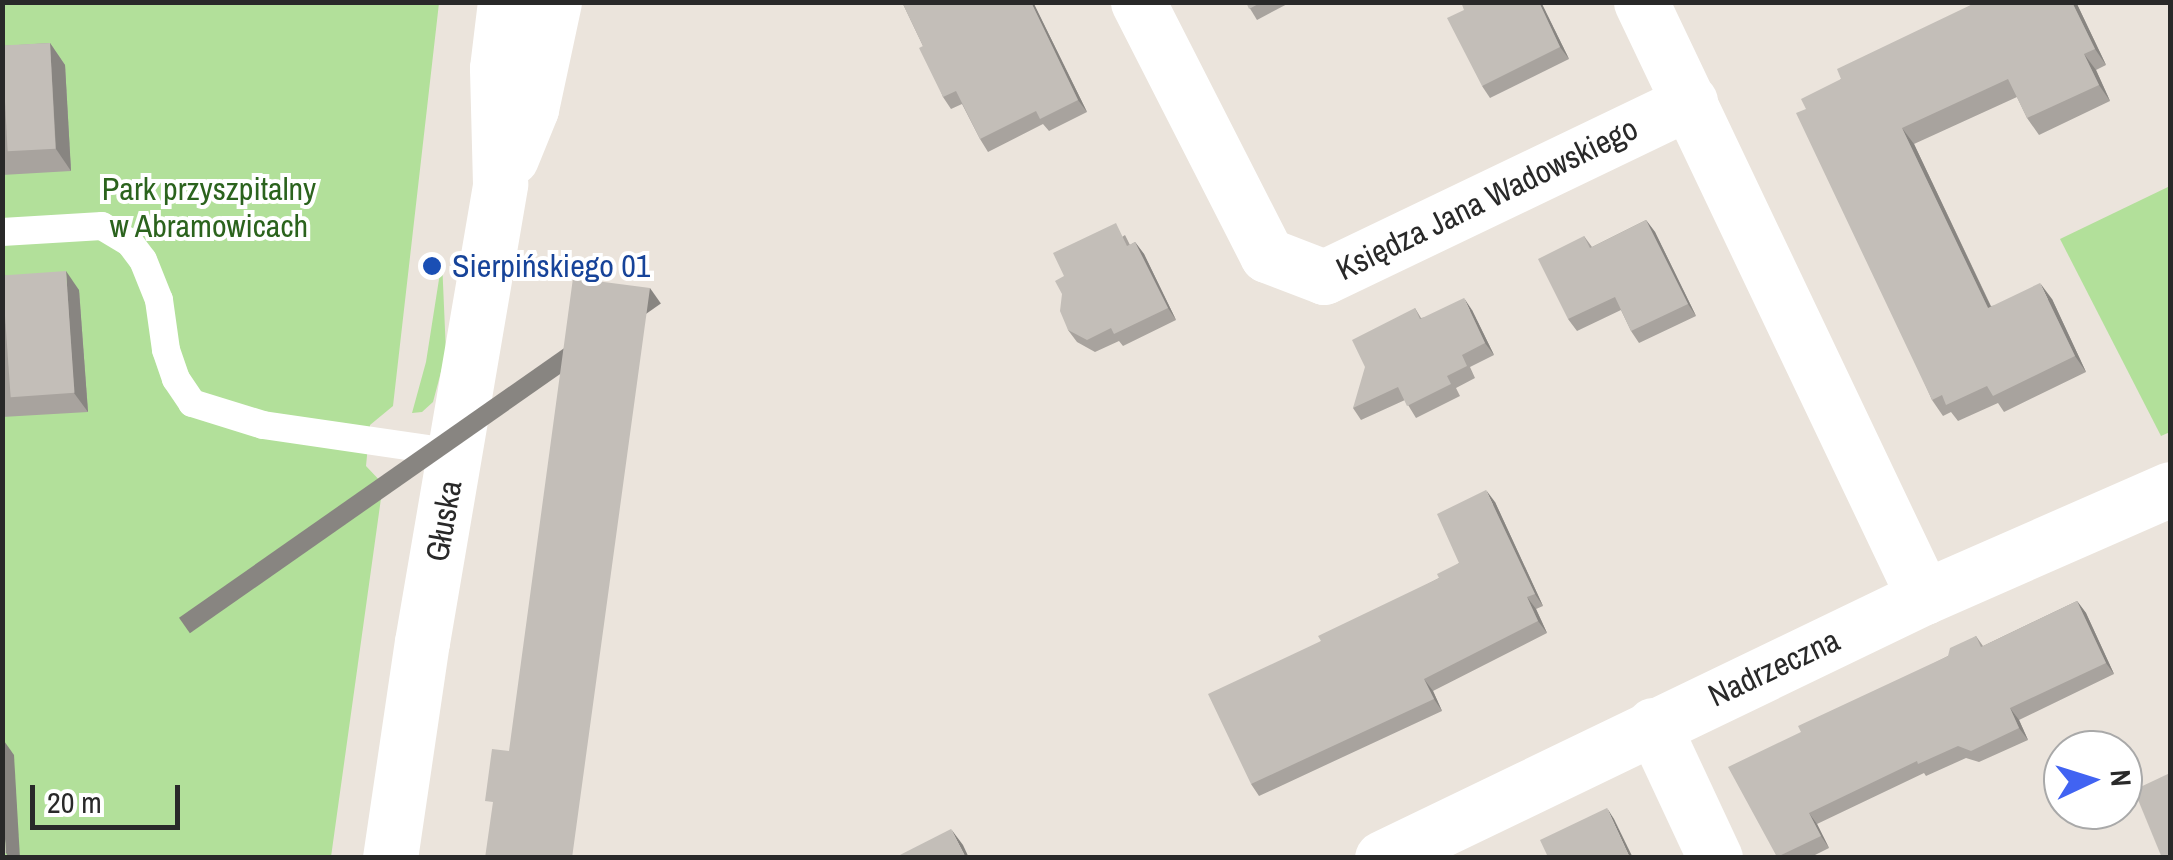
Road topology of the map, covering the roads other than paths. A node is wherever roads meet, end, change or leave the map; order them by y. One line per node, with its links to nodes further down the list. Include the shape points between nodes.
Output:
1 (506, 2): 6 (street, Głuska, via 496,68)
2 (554, 2): 6 (street, Głuska, via 530,109)
3 (1138, 2): 5 (street, Księdza Jana Wadowskiego, via 1268,255 1324,277)
4 (1641, 2): 5 (street)
5 (1690, 102): 10 (street)
6 (500, 184): 8 (street, Głuska)
7 (2, 232): 8 (lane, via 102,226 130,243 159,300 176,379 192,403 263,426)
8 (456, 452): 12 (street, Głuska)
9 (2167, 499): 10 (street, Nadrzeczna)
10 (1924, 598): 11 (street, Nadrzeczna)
11 (1653, 725): 13 (street, Nadrzeczna); 14 (street)
12 (390, 858)
13 (1382, 858)
14 (1714, 858)

